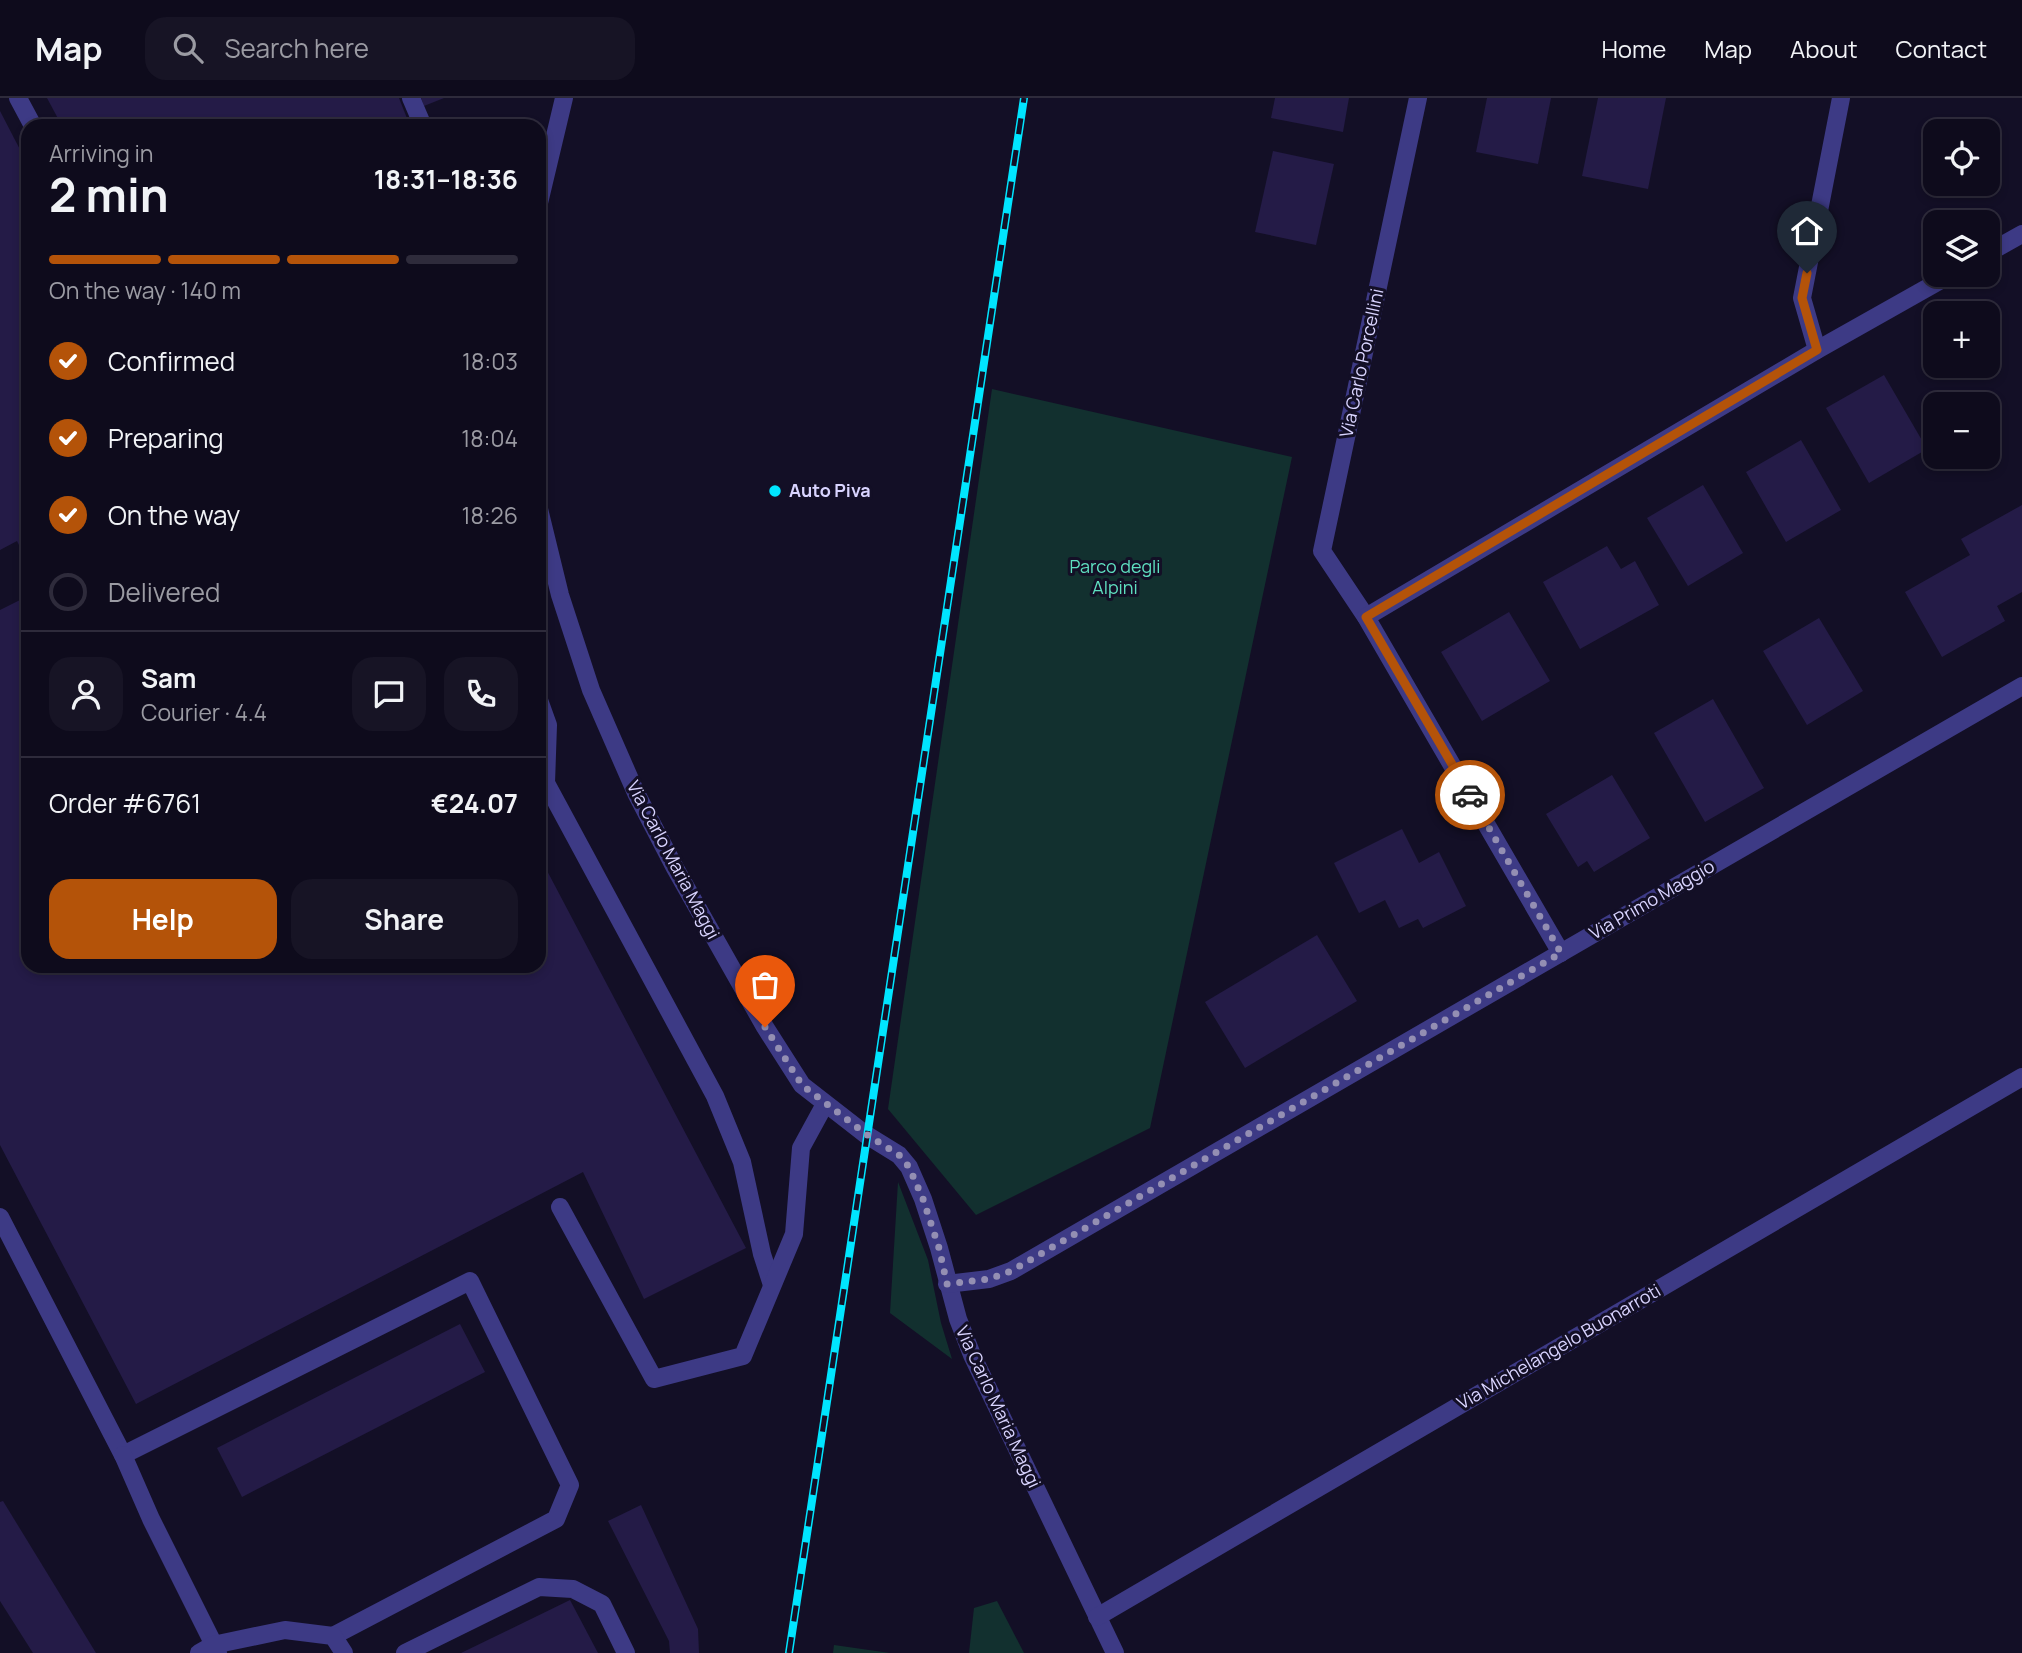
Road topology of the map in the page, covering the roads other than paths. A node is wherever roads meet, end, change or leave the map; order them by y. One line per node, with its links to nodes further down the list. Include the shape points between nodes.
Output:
1 (18, 98): 6 (street)
2 (411, 98): 7 (street)
3 (564, 98): 8 (street)
4 (1418, 98): 14 (street, Via Carlo Porcellini, via 1322,551)
5 (1841, 98): 12 (street, via 1802,298)
6 (29, 119)
7 (420, 119)
8 (546, 174)
9 (2022, 234): 10 (street)
10 (2000, 246)
11 (1929, 287): 12 (street)
12 (1817, 350): 14 (street)
13 (546, 538): 21 (street, Via Carlo Maria Maggi, via 587,678 636,793 765,1027 802,1085)
14 (1366, 617): 19 (street, Via Carlo Porcellini)
15 (2022, 686): 19 (street, Via Primo Maggio)
16 (546, 719): 17 (street)
17 (546, 749)
18 (546, 790): 25 (street, via 715,1096 742,1162)
19 (1561, 953): 24 (street, Via Primo Maggio, via 1011,1271)
20 (2022, 1077): 27 (street, Via Michelangelo Buonarroti)
21 (825, 1104): 24 (street, Via Carlo Maria Maggi, via 899,1155 909,1167 927,1211); 25 (street, via 801,1148 794,1234)
22 (560, 1207): 25 (street, via 654,1379 743,1356)
23 (0, 1217): 26 (street)
24 (947, 1284): 27 (street, Via Carlo Maria Maggi, via 972,1355)
25 (772, 1285)
26 (123, 1455): 28 (street, via 470,1282 570,1485 556,1519); 29 (street)
27 (1097, 1617): 33 (street, Via Carlo Maria Maggi)
28 (333, 1636): 29 (street, via 285,1630); 30 (street)
29 (210, 1650)
30 (344, 1653)
31 (405, 1653): 32 (street, via 539,1587 573,1589 602,1604)
32 (625, 1653)
33 (1115, 1653)

